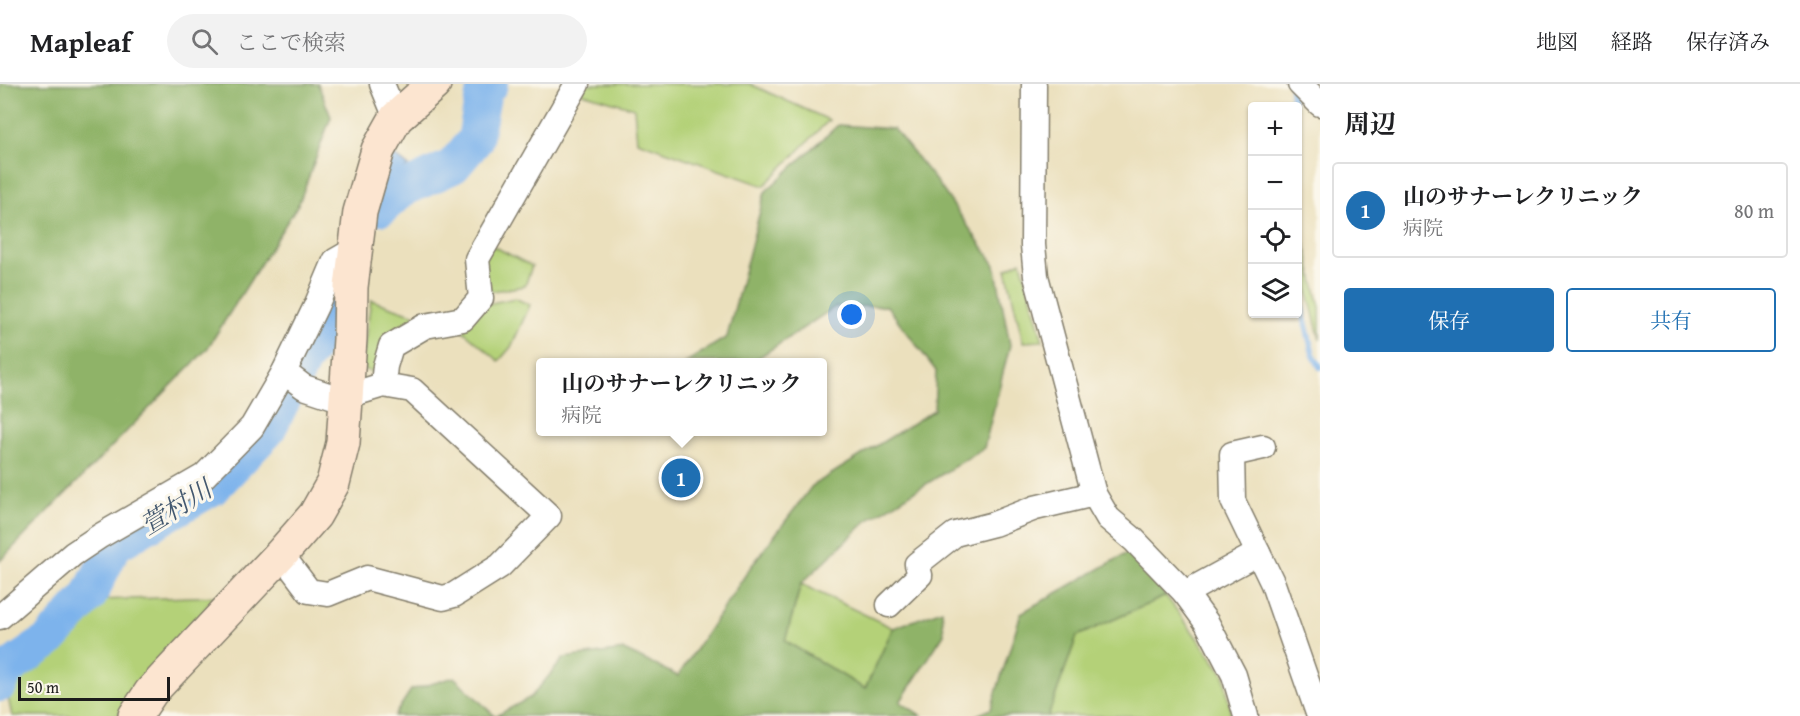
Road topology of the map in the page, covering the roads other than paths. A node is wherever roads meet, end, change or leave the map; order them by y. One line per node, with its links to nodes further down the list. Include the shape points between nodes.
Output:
1 (382, 84): 5 (street)
2 (434, 84): 5 (street)
3 (577, 84): 8 (street, via 477,259 481,298 463,319 425,326 391,346)
4 (1034, 84): 11 (street, via 1036,276)
5 (396, 118): 6 (street, via 378,150 360,212)
6 (354, 250): 7 (street, via 334,261); 9 (street)
7 (284, 372): 9 (street, via 304,387 331,396); 16 (street, via 252,427 204,476 73,554)
8 (383, 386): 9 (street); 13 (street, via 412,390 549,516 500,566 443,598 368,578 328,594 309,591)
9 (347, 396): 13 (street, via 343,443 333,483 315,515)
10 (1263, 447): 12 (street, via 1232,454 1233,501)
11 (1094, 494): 14 (street, via 1108,518); 15 (street, via 955,534 917,564 920,575)
12 (1258, 553): 14 (street); 19 (street, via 1273,584)
13 (281, 554): 17 (street, via 151,692)
14 (1185, 593): 18 (street, via 1207,623 1234,675)
15 (889, 605)
16 (0, 617)
17 (135, 716)
18 (1246, 716)
19 (1319, 716)

